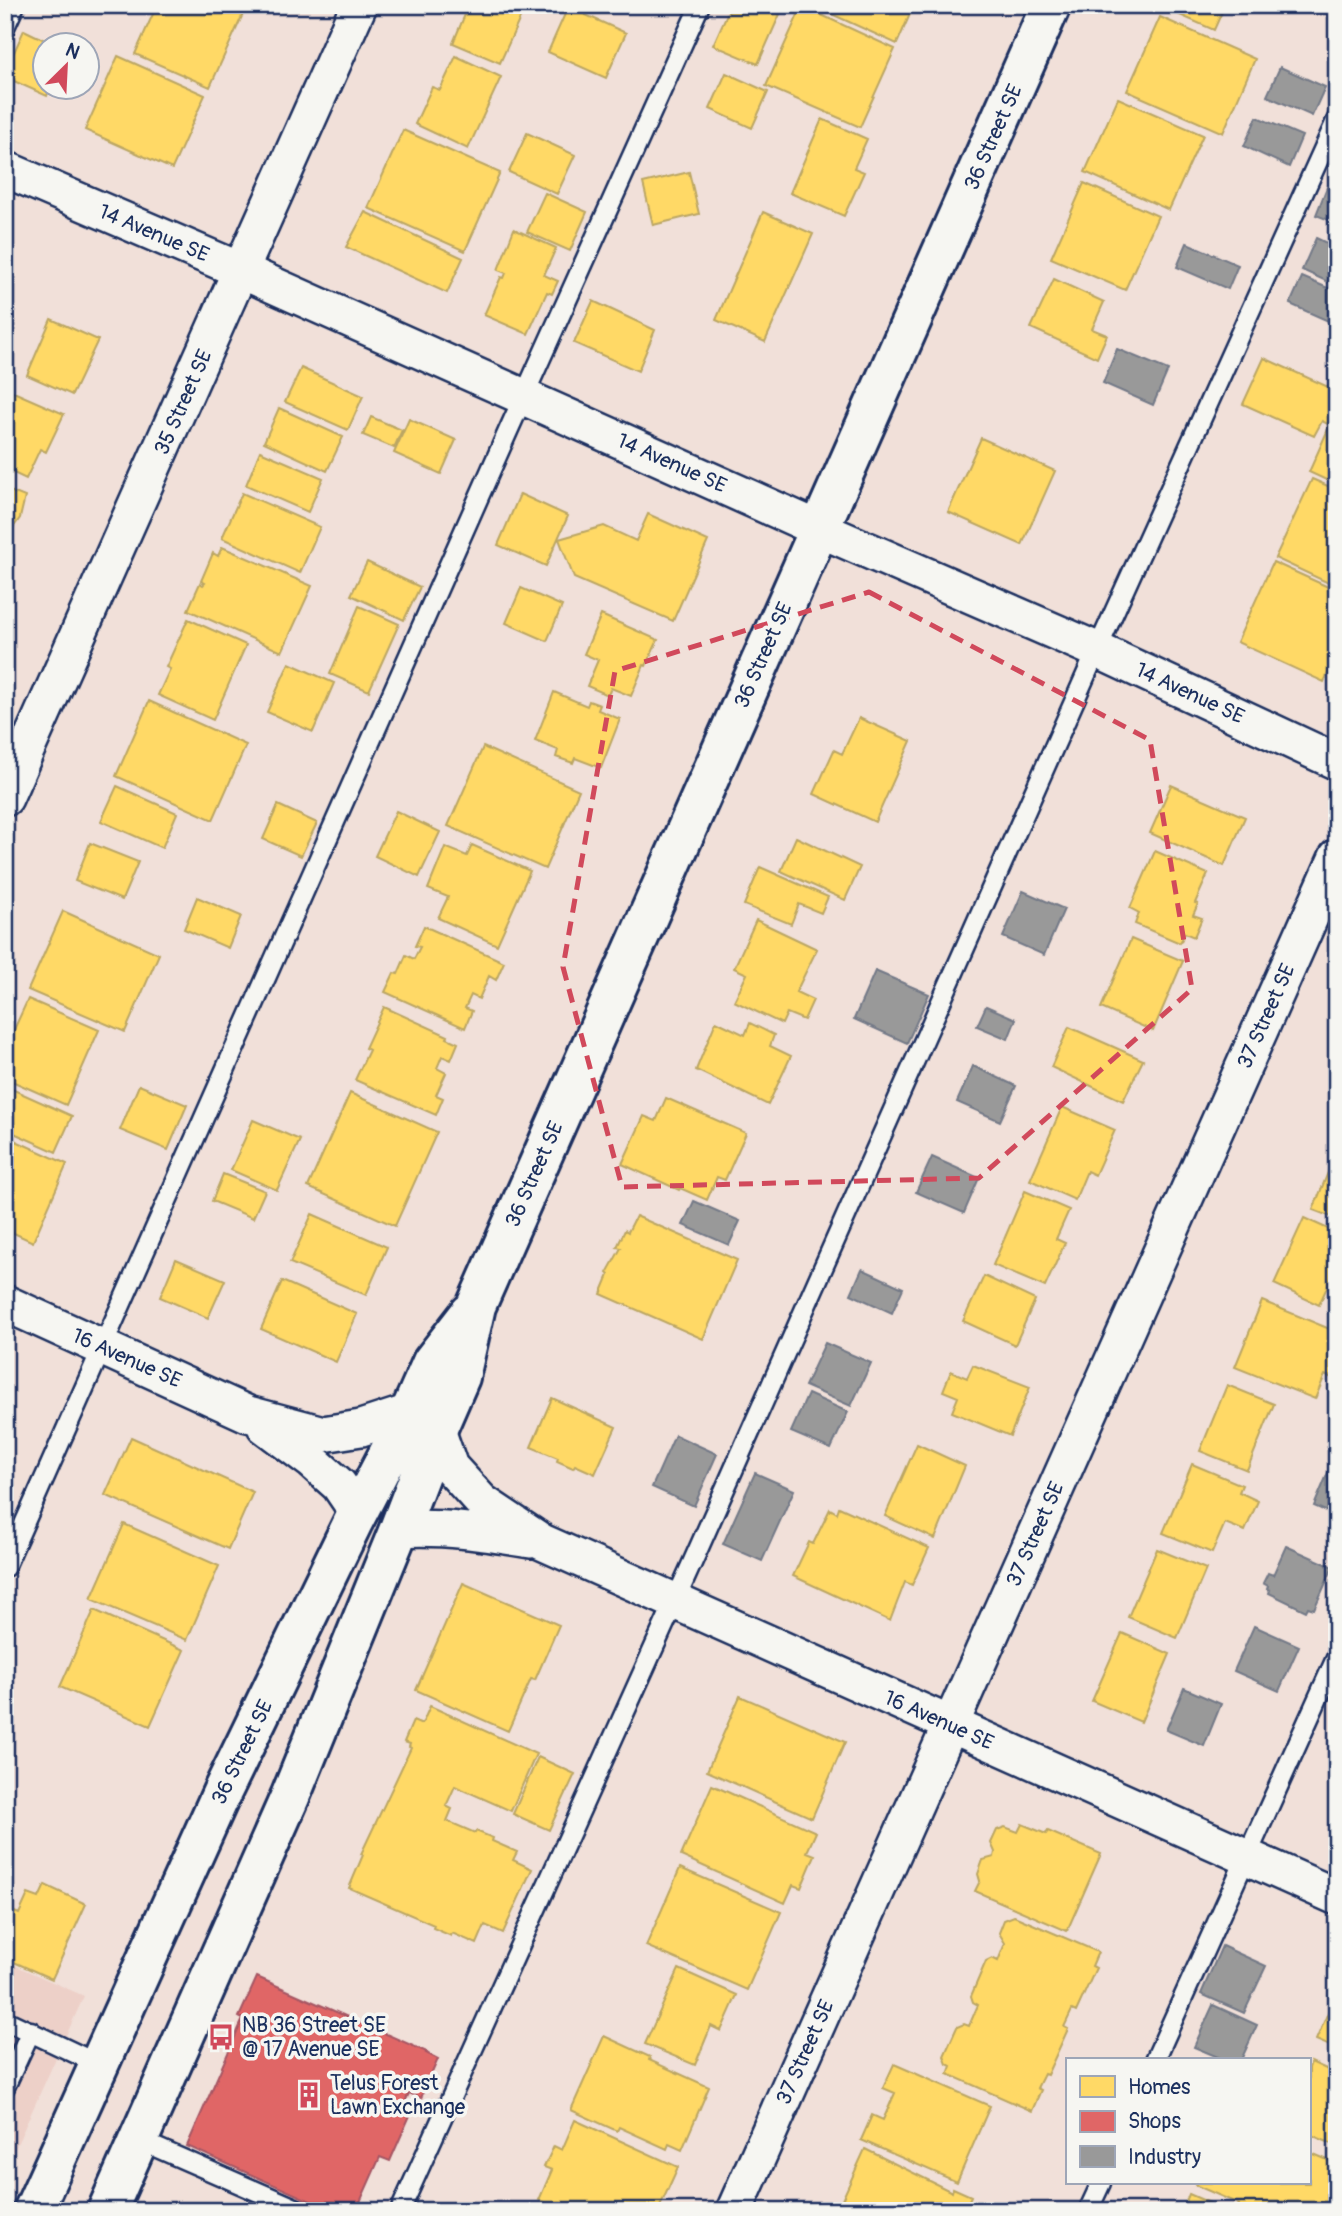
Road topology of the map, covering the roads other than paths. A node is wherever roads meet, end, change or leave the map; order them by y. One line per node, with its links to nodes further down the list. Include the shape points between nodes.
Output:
1 (15, 5): 5 (lane)
2 (359, 5): 8 (street, 35 Street SE)
3 (699, 5): 9 (lane)
4 (1051, 5): 10 (main road, 36 Street SE)
5 (5, 27)
6 (1337, 119): 11 (lane)
7 (5, 169): 8 (street, 14 Avenue SE)
8 (242, 271): 9 (street, 14 Avenue SE); 13 (street, 35 Street SE)
9 (524, 396): 10 (street, 14 Avenue SE); 16 (lane)
10 (819, 530): 11 (street, 14 Avenue SE); 18 (main road, 36 Street SE, via 476,1306 432,1362)
11 (1097, 650): 12 (street, 14 Avenue SE); 23 (lane)
12 (1337, 761)
13 (5, 798)
14 (1337, 857): 25 (street, 37 Street SE)
15 (5, 1303): 16 (street, 16 Avenue SE)
16 (103, 1347): 17 (street, 16 Avenue SE); 22 (lane)
17 (248, 1414): 18 (street, 16 Avenue SE, via 323,1434); 19 (street, 16 Avenue SE, via 339,1485)
18 (423, 1421): 19 (main road, 36 Street SE); 20 (main road, 36 Street SE); 21 (street, 16 Avenue SE, via 450,1467 482,1502)
19 (358, 1513): 31 (main road, 36 Street SE, via 223,1790)
20 (399, 1529): 21 (street, 16 Avenue SE, via 475,1531); 33 (main road, 36 Street SE, via 290,1797)
21 (542, 1542): 23 (street, 16 Avenue SE)
22 (5, 1567)
23 (674, 1601): 25 (street, 16 Avenue SE); 38 (lane)
24 (1337, 1656): 26 (lane)
25 (951, 1725): 26 (street, 16 Avenue SE); 39 (street, 37 Street SE)
26 (1246, 1856): 27 (street, 16 Avenue SE); 30 (lane)
27 (1337, 1897)
28 (5, 2020): 29 (lane)
29 (31, 2031): 31 (lane); 32 (lane)
30 (1156, 2058)
31 (98, 2064): 35 (main road, 36 Street SE)
32 (5, 2087)
33 (139, 2140): 36 (main road, 36 Street SE); 37 (lane)
34 (1101, 2184): 40 (lane)
35 (33, 2211)
36 (107, 2211)
37 (302, 2211)
38 (400, 2211)
39 (734, 2211)
40 (1088, 2211)

